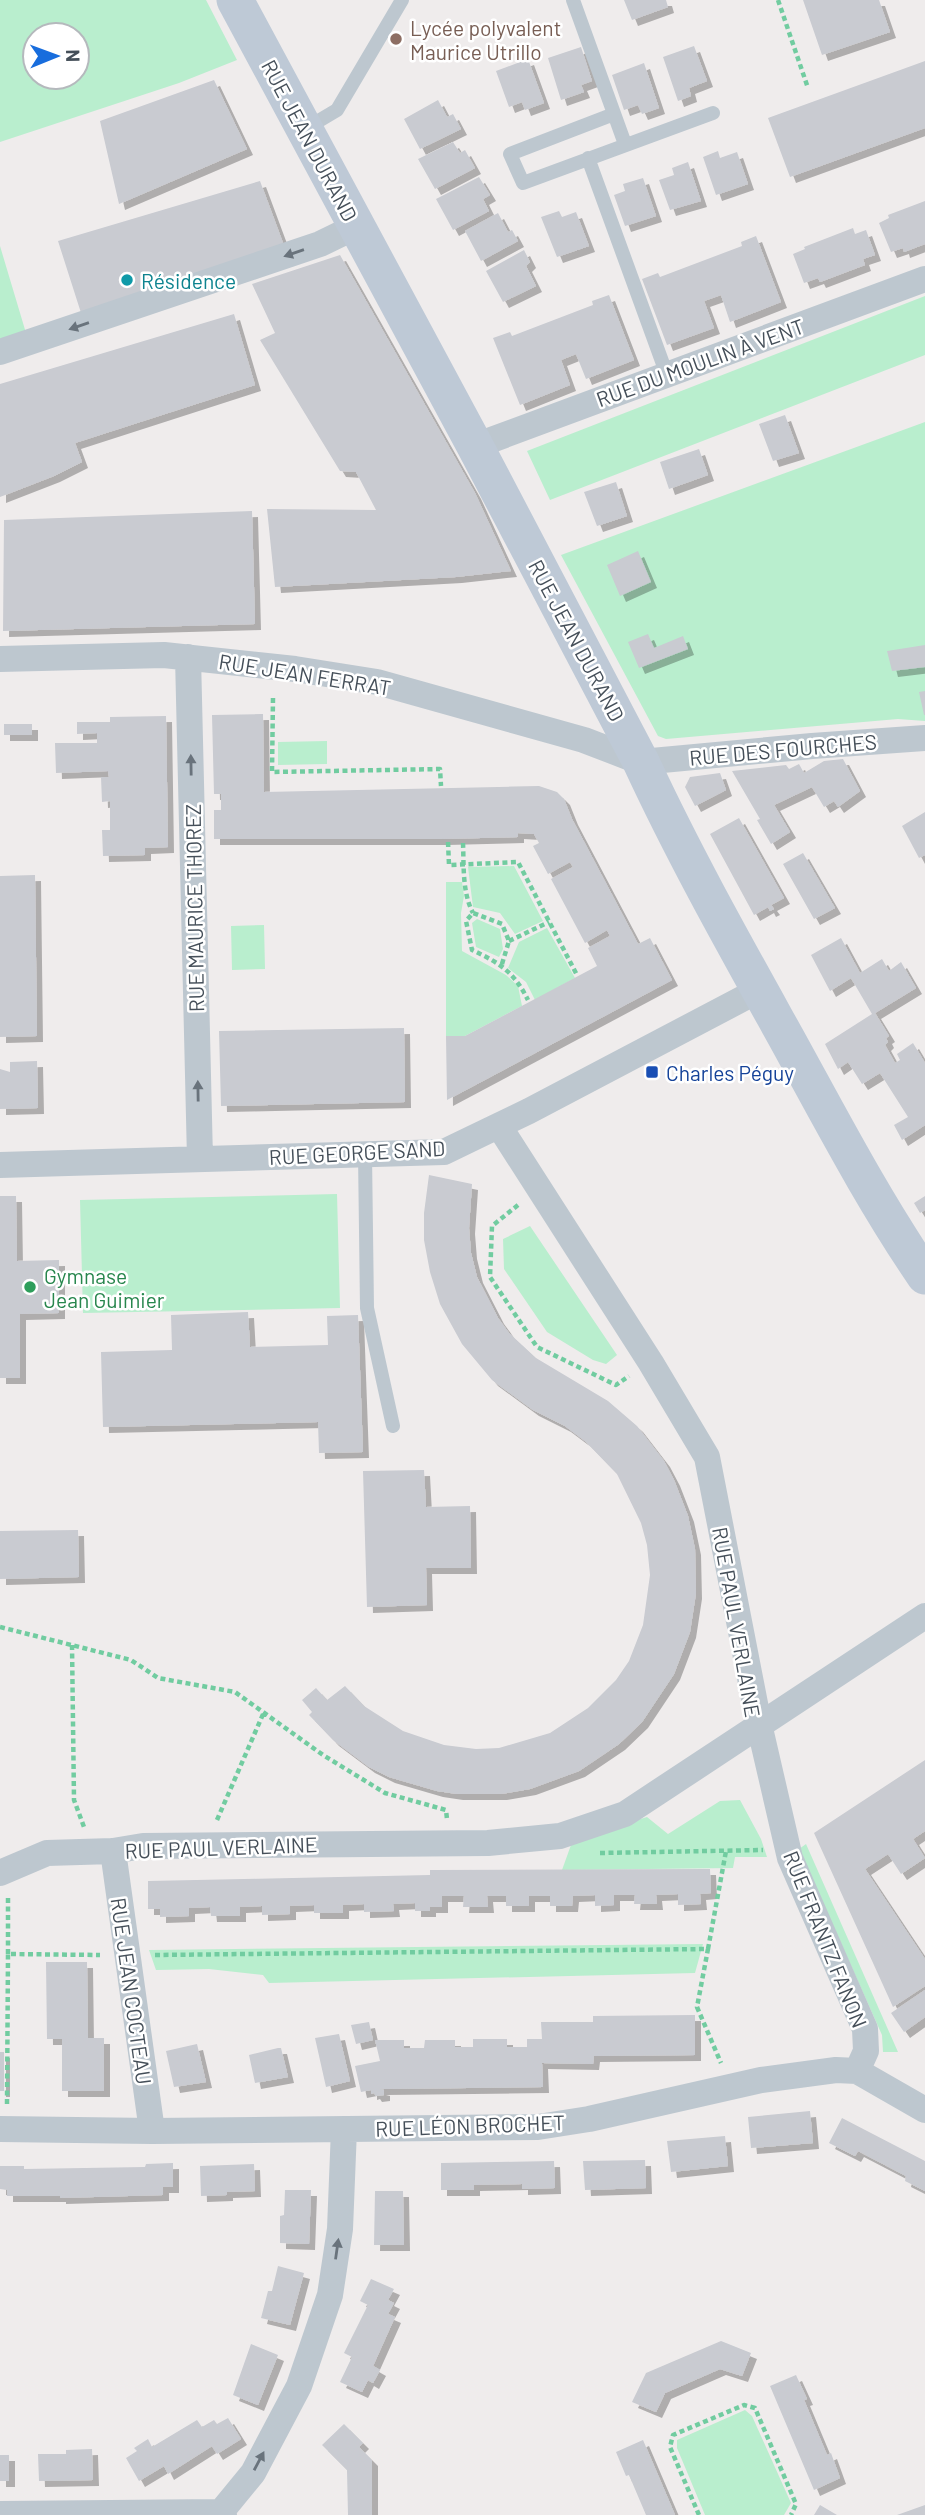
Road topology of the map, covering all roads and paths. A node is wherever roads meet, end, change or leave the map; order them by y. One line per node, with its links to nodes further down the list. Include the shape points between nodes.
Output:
1 (235, 0): 8 (street, RUE JEAN DURAND)
2 (402, 0): 8 (lane, via 337,110)
3 (573, 0): 7 (lane)
4 (778, 0): 5 (path)
5 (808, 88)
6 (713, 113): 9 (lane)
7 (614, 114): 9 (lane); 10 (lane, via 510,154 523,183)
8 (304, 129): 11 (street, RUE JEAN DURAND)
9 (625, 144): 10 (lane)
10 (588, 158): 14 (lane)
11 (357, 226): 13 (street, one-way to 13, via 320,244); 15 (street, RUE JEAN DURAND)
12 (925, 278): 14 (street, RUE DU MOULIN À VENT)
13 (0, 352)
14 (667, 375): 15 (street, RUE DU MOULIN À VENT)
15 (475, 446): 20 (street, RUE JEAN DURAND)
16 (188, 657): 17 (street, RUE JEAN FERRAT); 20 (street, RUE JEAN FERRAT, via 377,682 584,740); 34 (street, RUE MAURICE THOREZ, one-way to 16)
17 (0, 659)
18 (272, 698): 21 (path, via 272,772 440,769)
19 (925, 738): 20 (street, RUE DES FOURCHES)
20 (641, 762): 30 (street, RUE JEAN DURAND)
21 (441, 786)
22 (449, 842): 24 (path, via 449,864)
23 (463, 843): 24 (path)
24 (464, 864): 25 (path); 26 (path, via 518,862)
25 (472, 913): 27 (path, via 502,925); 28 (path, via 466,921 472,950)
26 (550, 922): 27 (path); 29 (path)
27 (509, 941): 28 (path)
28 (502, 964): 31 (path)
29 (577, 975)
30 (759, 990): 32 (street, RUE GEORGE SAND); 37 (street, RUE JEAN DURAND, via 856,1168)
31 (528, 1000)
32 (499, 1126): 33 (street, RUE GEORGE SAND, via 444,1152); 36 (street, RUE PAUL VERLAINE)
33 (365, 1154): 34 (street, RUE GEORGE SAND); 39 (lane, via 367,1308)
34 (200, 1159): 35 (street, RUE GEORGE SAND)
35 (0, 1165)
36 (539, 1189): 38 (street, RUE PAUL VERLAINE); 38 (path, via 492,1226 490,1277 537,1347 616,1385)
37 (925, 1276)
38 (651, 1363): 44 (street, RUE PAUL VERLAINE, via 707,1457)
39 (393, 1426)
40 (925, 1616): 44 (street)
41 (0, 1627): 42 (path)
42 (72, 1645): 43 (path, via 131,1660 158,1678 235,1692); 45 (path, via 74,1800)
43 (264, 1712): 46 (path, via 386,1793 446,1810); 47 (path)
44 (759, 1724): 46 (street, RUE PAUL VERLAINE, via 625,1814 560,1836); 48 (street, RUE FRANTZ FANON)
45 (82, 1820)
46 (450, 1844): 47 (street, RUE PAUL VERLAINE)
47 (206, 1845): 49 (street, RUE PAUL VERLAINE)
48 (788, 1850): 50 (path); 56 (street, RUE FRANTZ FANON, via 865,2029 866,2051)
49 (113, 1851): 52 (street, RUE PAUL VERLAINE, via 47,1853); 55 (street, RUE JEAN COCTEAU)
50 (726, 1851): 51 (path); 53 (path)
51 (595, 1853)
52 (4, 1871): 54 (path)
53 (708, 1950): 55 (path); 57 (path, via 696,2007)
54 (8, 1954): 55 (path); 59 (path)
55 (127, 1955): 61 (street, RUE JEAN COCTEAU)
56 (857, 2071): 57 (street, RUE LÉON BROCHET, via 836,2070); 58 (street)
57 (731, 2087): 60 (street, RUE LÉON BROCHET, via 538,2127)
58 (925, 2110)
59 (3, 2129): 61 (street, RUE LÉON BROCHET)
60 (344, 2129): 61 (street, RUE LÉON BROCHET); 63 (street, one-way to 60, via 253,2473 299,2386 330,2295 340,2229)
61 (152, 2130)
62 (0, 2514): 63 (street)
63 (222, 2514)
64 (699, 2515): 65 (path, via 670,2446 673,2435 744,2405 755,2408 796,2504)
65 (791, 2515)

